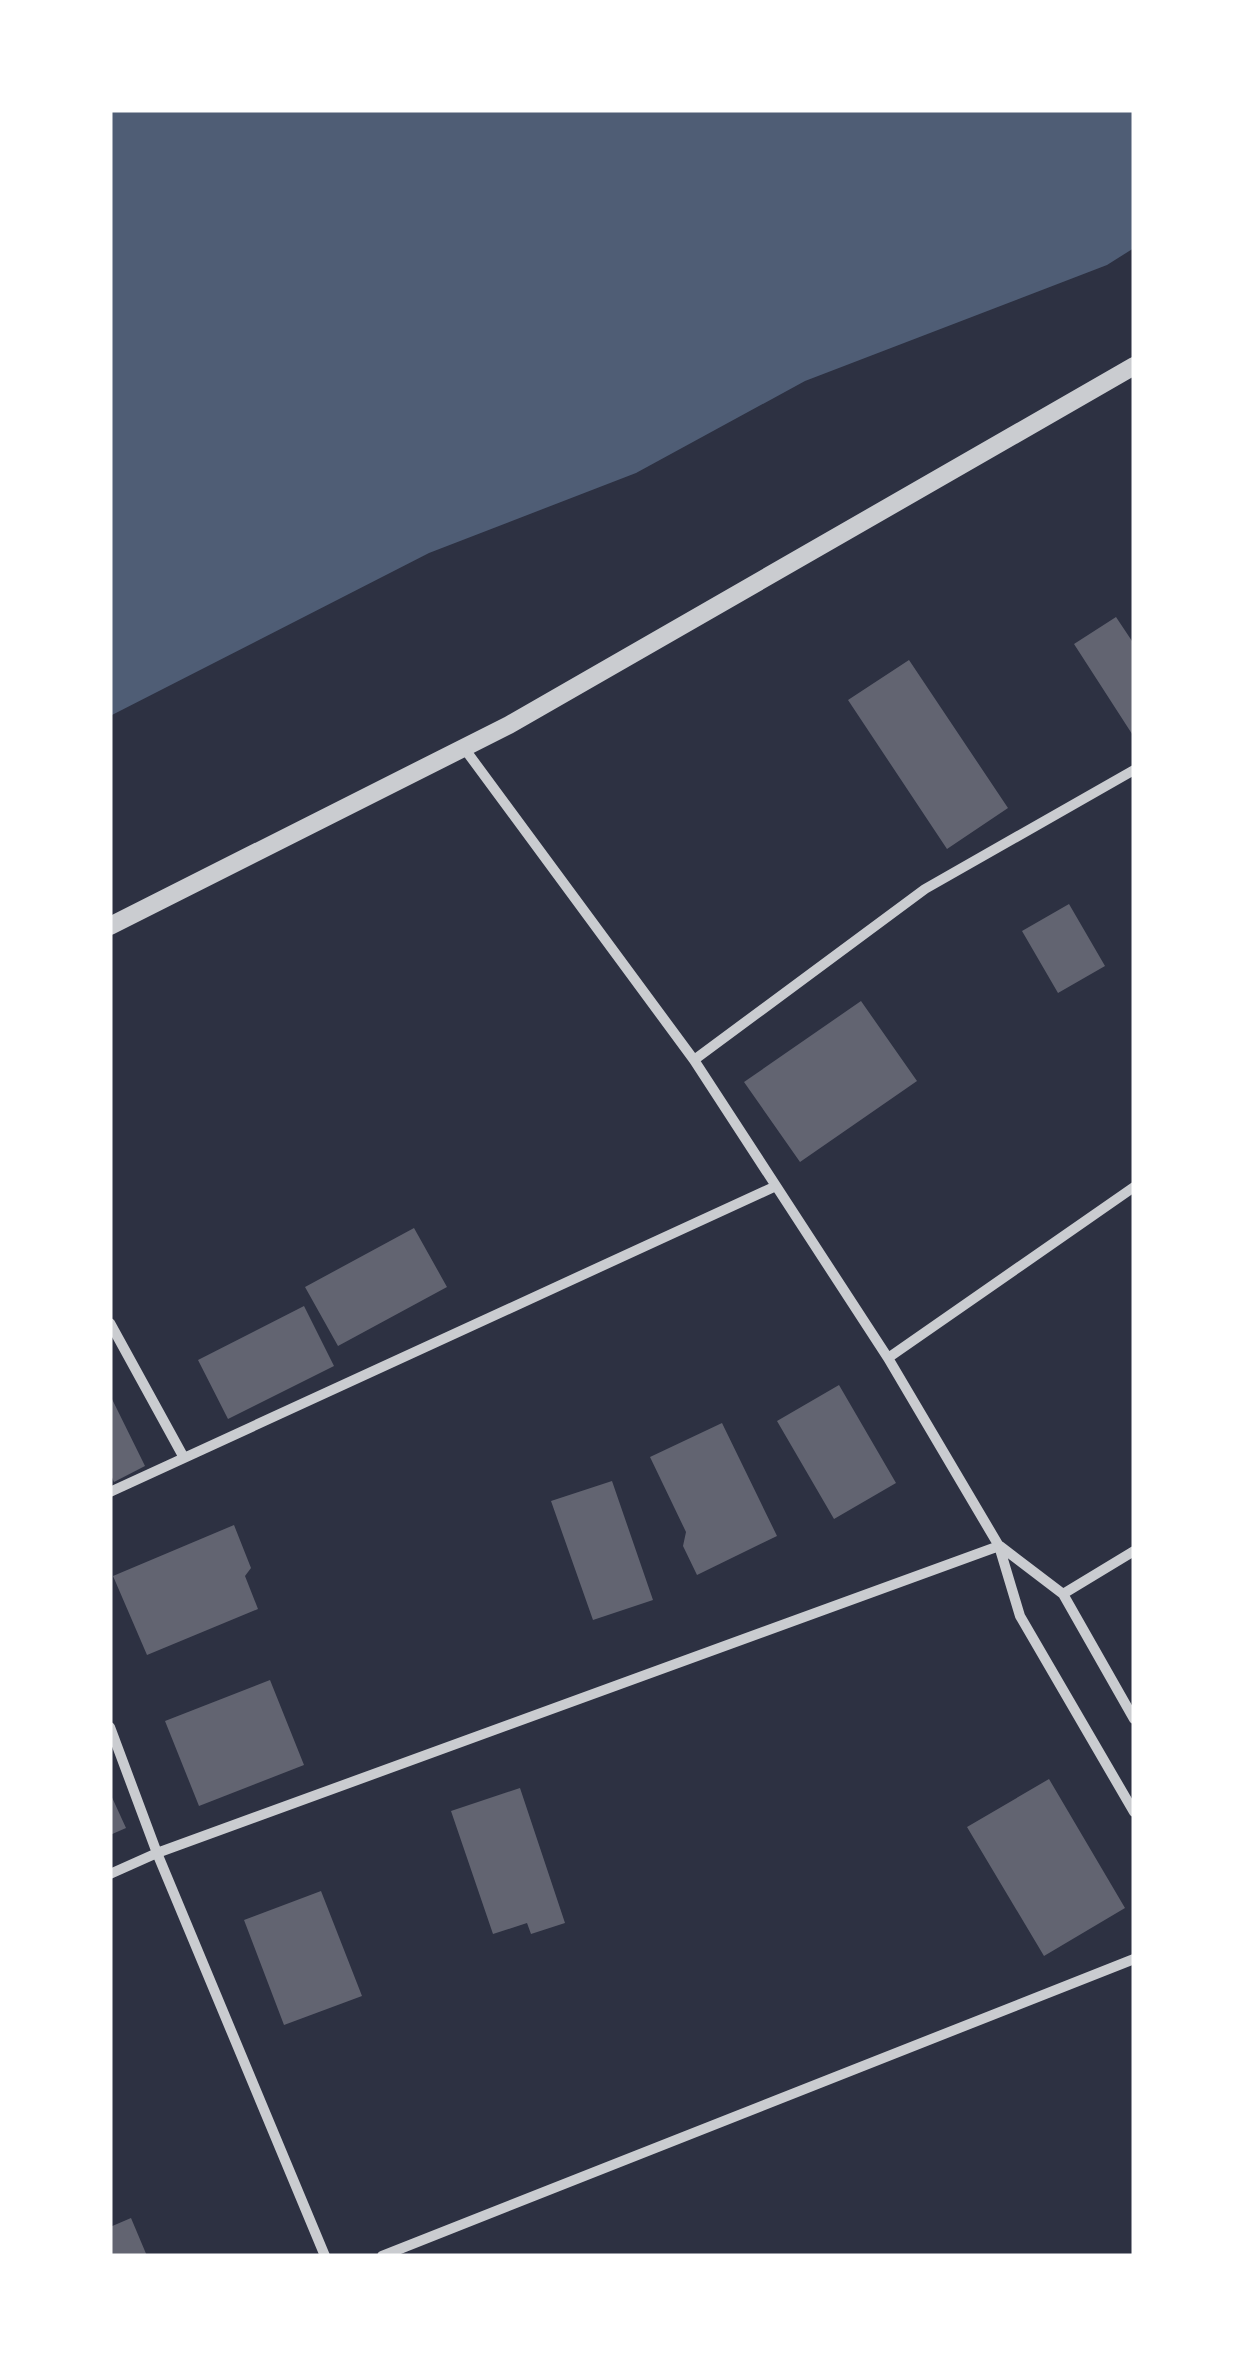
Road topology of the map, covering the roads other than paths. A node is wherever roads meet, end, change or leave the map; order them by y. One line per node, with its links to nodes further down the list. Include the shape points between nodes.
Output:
1 (1134, 366): 2 (street)
2 (464, 748): 4 (street); 5 (street)
3 (1134, 770): 5 (street, via 925,889)
4 (110, 926)
5 (694, 1060): 6 (street)
6 (776, 1186): 9 (street); 10 (street)
7 (1134, 1187): 9 (street)
8 (110, 1322): 10 (street)
9 (888, 1358): 12 (street)
10 (183, 1456): 11 (street)
11 (110, 1492)
12 (999, 1546): 14 (street); 17 (street, via 1020,1616); 18 (street)
13 (1134, 1550): 14 (street)
14 (1063, 1594): 15 (street)
15 (1134, 1720)
16 (110, 1727): 18 (street)
17 (1134, 1812)
18 (158, 1853): 19 (street); 21 (street)
19 (110, 1874)
20 (1134, 1959): 22 (street)
21 (326, 2256)
22 (382, 2256)

